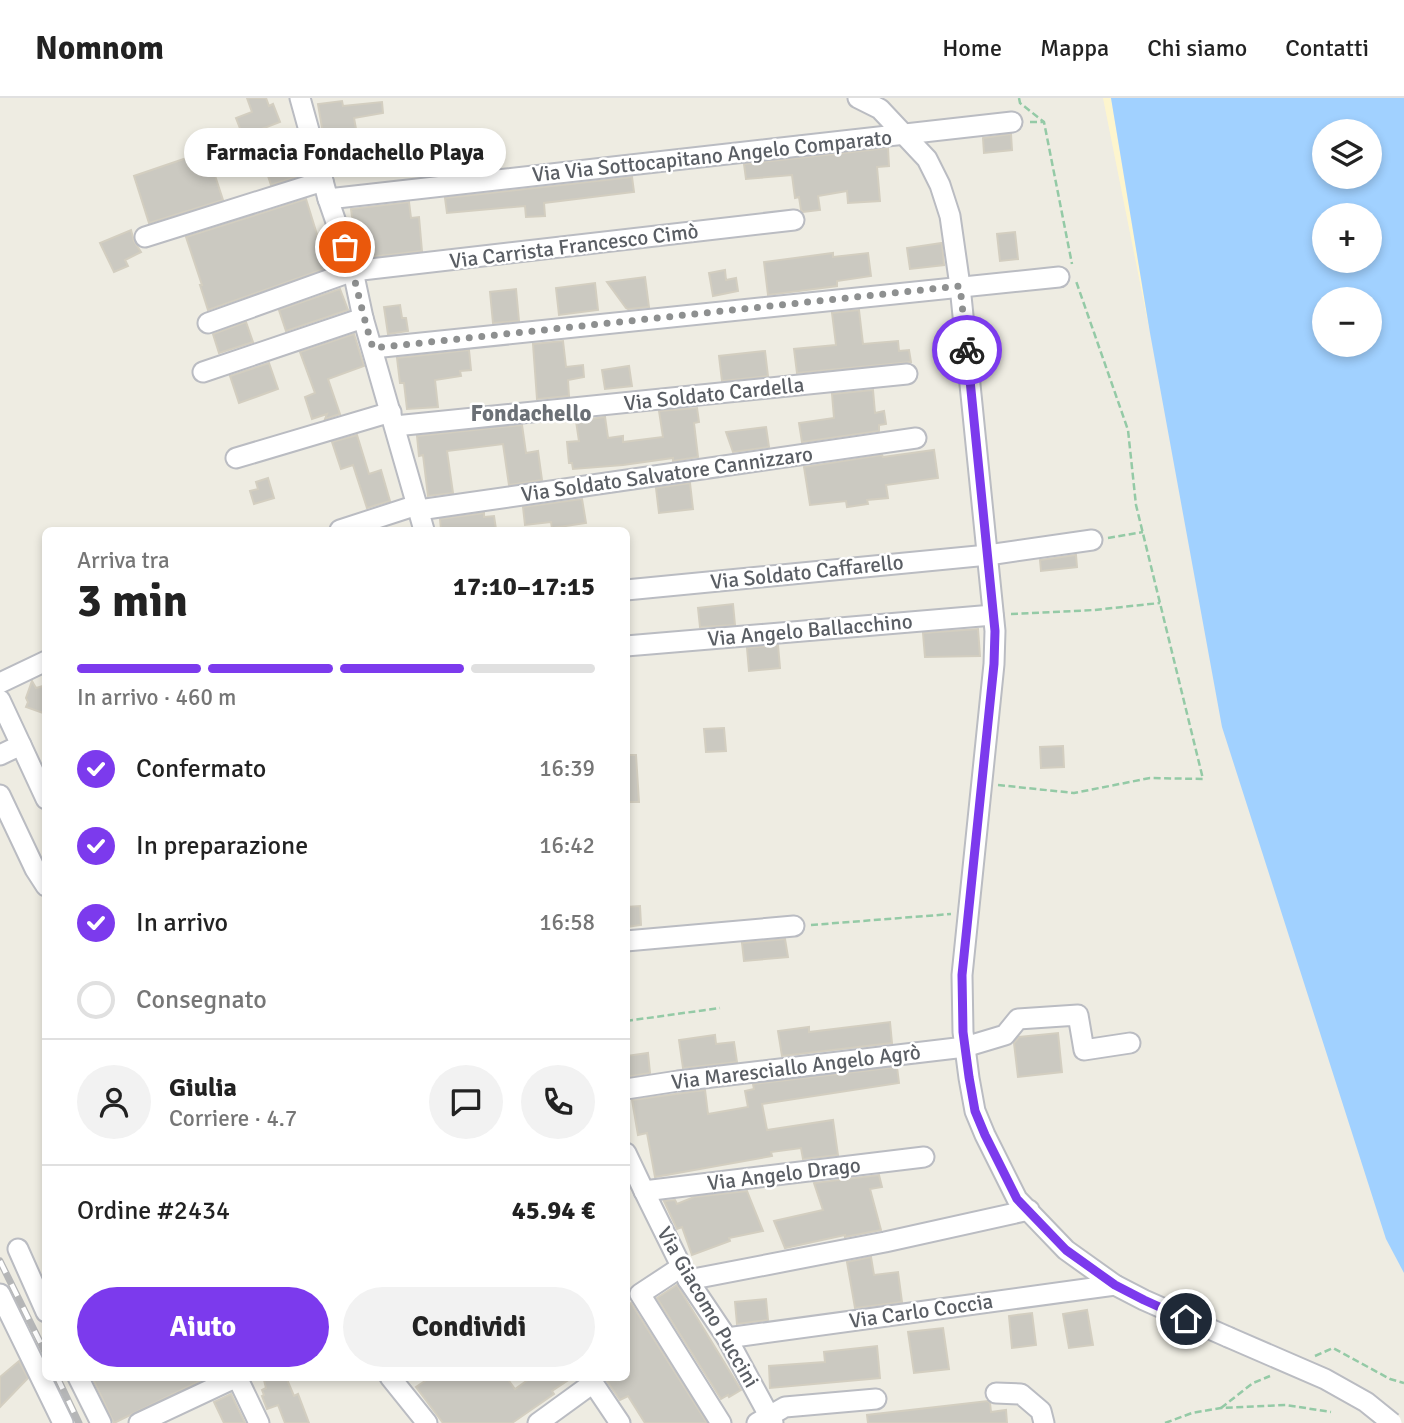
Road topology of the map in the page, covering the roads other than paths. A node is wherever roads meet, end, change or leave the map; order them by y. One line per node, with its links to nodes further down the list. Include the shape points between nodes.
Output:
1 (300, 98): 5 (street)
2 (858, 98): 4 (street, via 880,109)
3 (1012, 122): 4 (street, Via Via Sottocapitano Angelo Comparato)
4 (906, 135): 5 (street, Via Via Sottocapitano Angelo Comparato); 10 (street, via 927,159 940,185 950,216)
5 (326, 190): 7 (street, Via Via Sottocapitano Angelo Comparato); 8 (street)
6 (794, 220): 8 (street, Via Carrista Francesco Cimò)
7 (145, 237)
8 (353, 271): 11 (street); 12 (street, Via Carrista Francesco Cimò)
9 (1059, 277): 10 (street)
10 (960, 286): 13 (street); 23 (street)
11 (363, 318): 13 (street); 14 (street)
12 (208, 323)
13 (373, 348): 16 (street)
14 (203, 372)
15 (907, 374): 16 (street, Via Soldato Cardella)
16 (393, 419): 18 (street, Via Soldato Cardella); 19 (street)
17 (916, 438): 19 (street, Via Soldato Salvatore Cannizzaro)
18 (236, 458)
19 (418, 508): 20 (street, Via Soldato Salvatore Cannizzaro); 21 (street)
20 (351, 527)
21 (423, 527)
22 (1092, 540): 23 (street, Via Soldato Caffarello)
23 (988, 555): 24 (street, Via Soldato Caffarello); 25 (street)
24 (630, 590)
25 (993, 615): 26 (street, Via Angelo Ballacchino); 38 (street, via 994,664 962,975)
26 (630, 646)
27 (42, 663): 28 (street)
28 (0, 683)
29 (0, 700): 30 (street)
30 (21, 745): 31 (street); 32 (street)
31 (0, 755)
32 (42, 790)
33 (0, 795): 34 (street)
34 (42, 880)
35 (794, 926): 36 (street)
36 (630, 941)
37 (1130, 1043): 38 (street, Via Maresciallo Angelo Agrò, via 1084,1050 1078,1015 1018,1019 1005,1035)
38 (965, 1047): 39 (street, Via Maresciallo Angelo Agrò); 43 (street, via 975,1111 1017,1199)
39 (630, 1088)
40 (924, 1157): 42 (street, Via Angelo Drago)
41 (630, 1162): 42 (street, Via Giacomo Puccini)
42 (643, 1191): 45 (street, Via Giacomo Puccini)
43 (1028, 1210): 45 (street, via 885,1242); 46 (street, via 1066,1250)
44 (18, 1249): 48 (street)
45 (684, 1273): 49 (street, Via Giacomo Puccini); 68 (street, via 640,1294)
46 (1115, 1285): 49 (street, Via Carlo Coccia); 70 (street, bridge, via 1325,1379)
47 (0, 1294): 50 (street)
48 (42, 1299)
49 (727, 1338): 60 (street, Via Giacomo Puccini)
50 (42, 1380)
51 (42, 1381): 61 (street)
52 (80, 1381): 62 (street)
53 (228, 1381): 63 (street)
54 (239, 1381): 64 (street)
55 (400, 1381): 65 (street)
56 (590, 1381): 66 (street)
57 (592, 1381): 67 (street)
58 (996, 1393): 69 (street, via 1021,1394 1041,1410)
59 (876, 1399): 60 (street, via 785,1407)
60 (767, 1420)
61 (63, 1423)
62 (101, 1423)
63 (139, 1423)
64 (259, 1423)
65 (427, 1423)
66 (538, 1423)
67 (620, 1423)
68 (721, 1423)
69 (1044, 1423)
70 (1392, 1423)

